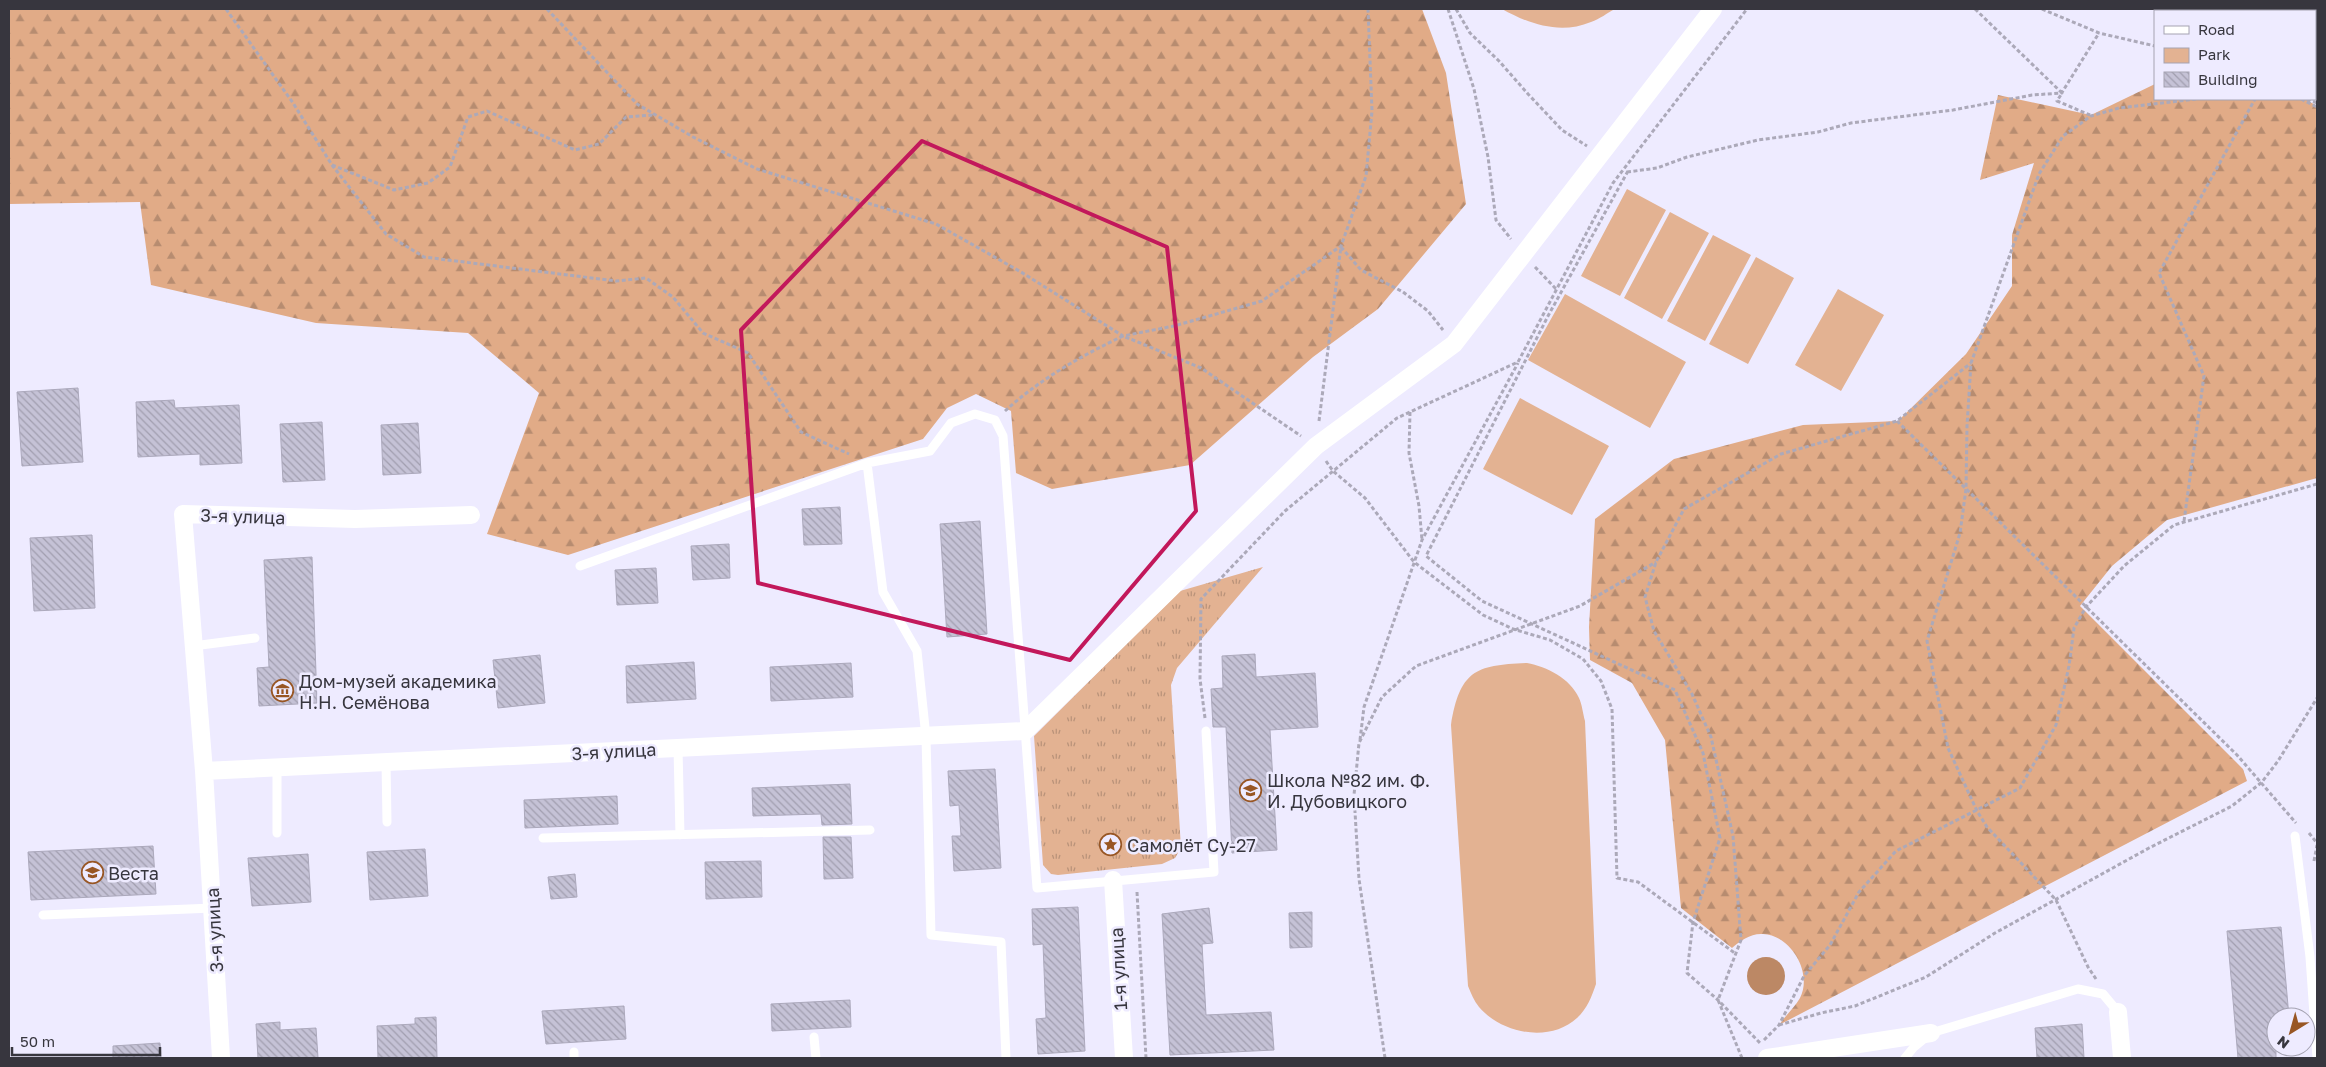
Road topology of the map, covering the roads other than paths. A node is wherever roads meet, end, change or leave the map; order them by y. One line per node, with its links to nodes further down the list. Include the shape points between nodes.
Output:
1 (1713, 9): 7 (street, via 1454,344 1316,446)
2 (868, 463): 4 (lane); 7 (lane, via 930,450 950,423 975,414 995,420 1003,436); 9 (lane, via 883,592 917,650)
3 (471, 515): 6 (street, 3-я улица, via 355,519 182,514)
4 (580, 566)
5 (255, 638): 6 (lane)
6 (193, 646): 13 (street, 3-я улица)
7 (1024, 731): 9 (street, 3-я улица); 20 (lane, via 1037,888)
8 (1206, 731): 20 (lane, via 1214,872)
9 (926, 737): 10 (street, 3-я улица); 29 (lane, via 931,935 1001,942)
10 (678, 748): 11 (street, 3-я улица); 17 (lane)
11 (386, 762): 12 (street, 3-я улица); 14 (lane)
12 (277, 768): 13 (street, 3-я улица); 16 (lane)
13 (204, 771): 21 (street, 3-я улица)
14 (387, 822)
15 (870, 830): 17 (lane)
16 (277, 833)
17 (680, 835): 19 (lane)
18 (2295, 836): 33 (lane, via 2310,957)
19 (543, 838)
20 (1113, 880): 30 (street, 1-я улица)
21 (213, 908): 22 (lane); 27 (street, 3-я улица)
22 (43, 914)
23 (2118, 1012): 24 (lane, via 2103,994 2078,989); 32 (street)
24 (1931, 1033): 26 (street); 31 (lane)
25 (814, 1037): 28 (lane)
26 (1764, 1055)
27 (221, 1058)
28 (816, 1058)
29 (1006, 1058)
30 (1124, 1058)
31 (1905, 1058)
32 (2122, 1058)
33 (2316, 1058)

